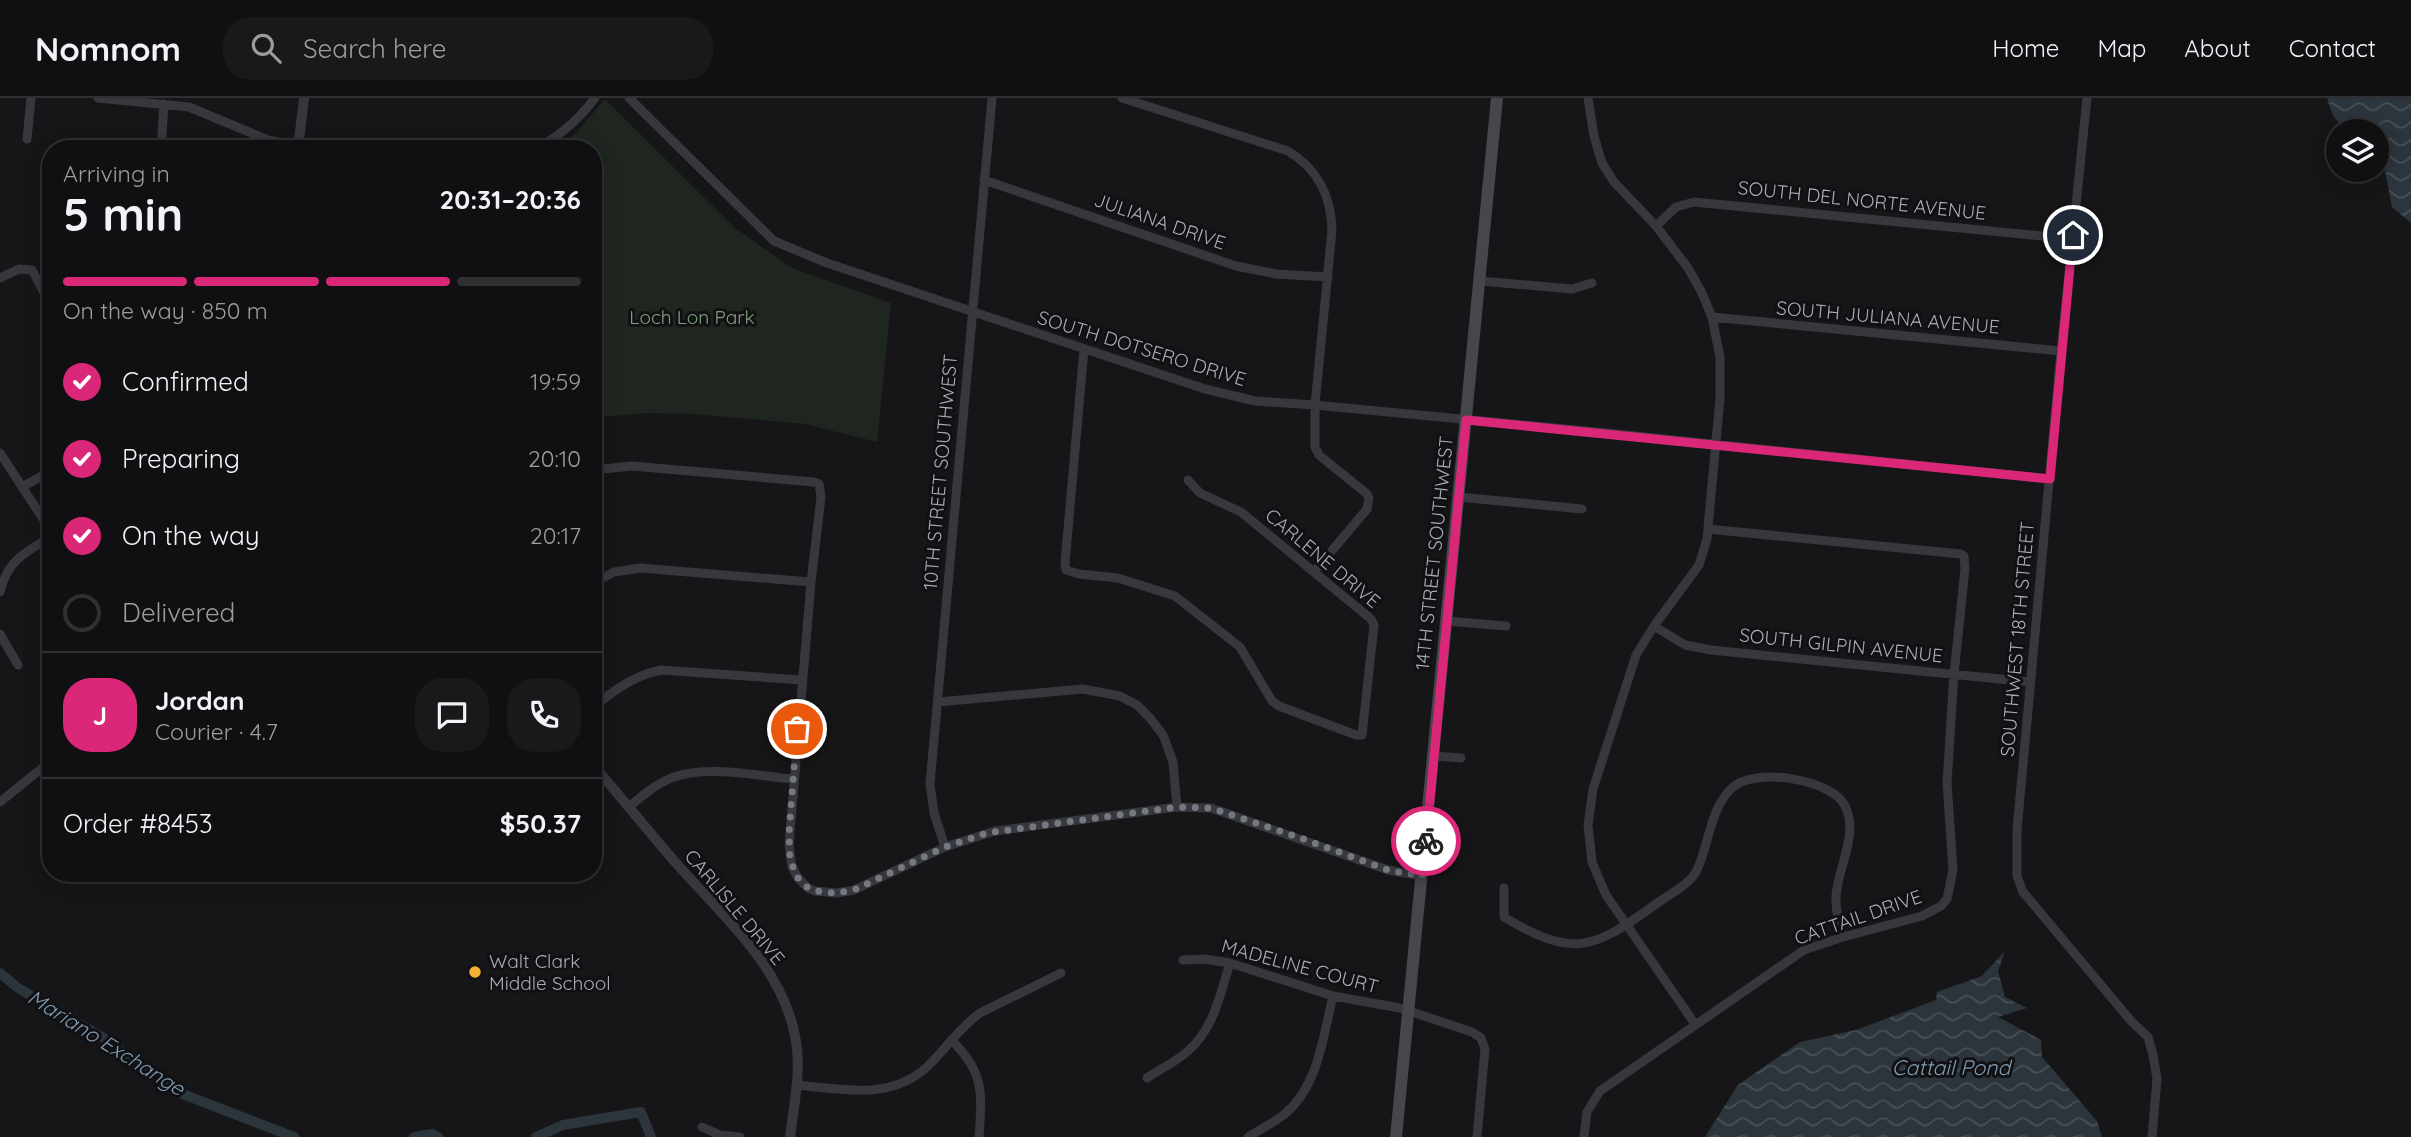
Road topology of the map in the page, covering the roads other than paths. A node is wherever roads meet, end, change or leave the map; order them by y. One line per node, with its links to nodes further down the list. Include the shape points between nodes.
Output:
1 (31, 98): 12 (street)
2 (97, 98): 11 (street)
3 (304, 98): 15 (street)
4 (595, 98): 16 (street)
5 (629, 98): 25 (street, SOUTH DOTSERO DRIVE, via 774,240 827,263)
6 (992, 98): 17 (street, 10TH STREET SOUTHWEST)
7 (1122, 98): 20 (street, via 1275,146 1308,166 1325,192 1332,214)
8 (1497, 98): 22 (main road, 14TH STREET SOUTHWEST)
9 (1588, 98): 18 (street, via 1602,163)
10 (2087, 98): 19 (street, SOUTHWEST 18TH STREET)
11 (164, 104): 13 (street); 14 (street, via 189,107)
12 (27, 139)
13 (162, 140)
14 (268, 140)
15 (302, 140)
16 (550, 140)
17 (984, 180): 20 (street, JULIANA DRIVE, via 1236,266); 25 (street, 10TH STREET SOUTHWEST)
18 (1656, 226): 19 (street, SOUTH DEL NORTE AVENUE, via 1676,207 1702,202); 26 (street, via 1688,268)
19 (2073, 239): 28 (street, SOUTHWEST 18TH STREET)
20 (1328, 277): 29 (street)
21 (0, 278): 24 (street, via 27,268)
22 (1479, 281): 23 (street, via 1572,289); 30 (main road, 14TH STREET SOUTHWEST)
23 (1592, 283)
24 (42, 288)
25 (972, 312): 27 (street, SOUTH DOTSERO DRIVE); 56 (street, 10TH STREET SOUTHWEST)
26 (1712, 317): 28 (street, SOUTH JULIANA AVENUE); 31 (street, via 1721,369)
27 (1084, 349): 29 (street, SOUTH DOTSERO DRIVE, via 1255,401); 43 (street, CARLENE DRIVE, via 1065,563 1068,572 1118,578 1175,596 1240,647 1272,701 1359,736 1364,730 1373,622)
28 (2061, 351): 35 (street, SOUTHWEST 18TH STREET)
29 (1315, 405): 30 (street, SOUTH DOTSERO DRIVE); 43 (street, via 1316,450 1369,498 1367,509)
30 (1466, 420): 31 (street, SOUTH DOTSERO DRIVE); 38 (main road, 14TH STREET SOUTHWEST)
31 (1715, 444): 35 (street, SOUTH DOTSERO DRIVE); 41 (street)
32 (0, 455): 37 (street)
33 (602, 469): 45 (street, via 632,466 817,482 821,498)
34 (42, 476): 37 (street)
35 (2050, 479): 54 (street, SOUTHWEST 18TH STREET)
36 (1188, 480): 43 (street, CARLENE DRIVE, via 1200,493 1241,512)
37 (22, 487): 40 (street)
38 (1459, 497): 39 (street); 47 (main road, 14TH STREET SOUTHWEST)
39 (1582, 509)
40 (42, 519)
41 (1708, 529): 49 (street, via 1699,565); 52 (street, via 1961,554 1965,569)
42 (42, 540): 46 (street, via 9,568)
43 (1314, 572)
44 (602, 578): 45 (street, via 640,568)
45 (811, 582): 53 (street)
46 (0, 592)
47 (1446, 621): 48 (street); 57 (main road, 14TH STREET SOUTHWEST)
48 (1506, 626)
49 (1654, 626): 52 (street, SOUTH GILPIN AVENUE, via 1679,642 1702,649); 68 (street, via 1633,664 1588,814 1595,874)
50 (0, 634): 51 (street)
51 (18, 665)
52 (1954, 674): 54 (street, SOUTH GILPIN AVENUE); 69 (street, CATTAIL DRIVE, via 1947,783 1953,870 1947,899 1922,916)
53 (802, 680): 55 (street, via 661,670 629,682); 61 (street)
54 (2030, 682): 87 (street, SOUTHWEST 18TH STREET, via 2017,876 2023,892 2148,1037 2157,1079)
55 (602, 700)
56 (938, 702): 64 (street, via 1083,689 1120,696 1136,705 1163,734 1173,762); 65 (street, 10TH STREET SOUTHWEST, via 930,784)
57 (1434, 756): 58 (street); 66 (main road, 14TH STREET SOUTHWEST)
58 (1461, 758)
59 (42, 768): 62 (street)
60 (602, 776): 63 (street, CARLISLE DRIVE)
61 (793, 779): 63 (street, via 698,772 664,781); 65 (street, via 790,860 808,888 829,893 854,890)
62 (0, 802)
63 (629, 807): 78 (street, CARLISLE DRIVE, via 748,943 773,980 795,1036)
64 (1177, 807): 65 (street, via 995,831); 66 (street, via 1211,808 1388,870)
65 (945, 847)
66 (1422, 876): 74 (main road, 14TH STREET SOUTHWEST)
67 (1504, 888): 68 (street, via 1504,917 1557,943 1588,944)
68 (1628, 925): 69 (street, via 1695,874 1720,804 1731,788 1762,777 1818,784 1845,804 1850,828 1835,899); 75 (street)
69 (1843, 937): 75 (street, CATTAIL DRIVE, via 1798,954)
70 (1183, 960): 71 (street, MADELINE COURT)
71 (1230, 963): 73 (street, MADELINE COURT); 77 (street, via 1203,1034 1186,1053)
72 (1061, 973): 76 (street, via 980,1013)
73 (1333, 996): 74 (street, MADELINE COURT); 83 (street, via 1316,1066 1301,1097 1283,1115)
74 (1409, 1011): 84 (main road, 14TH STREET SOUTHWEST); 85 (street, MADELINE COURT, via 1472,1032 1484,1043)
75 (1695, 1024): 86 (street, CATTAIL DRIVE, via 1600,1091 1587,1112)
76 (951, 1040): 78 (street, via 913,1078 887,1088 862,1091); 82 (street, via 978,1076 982,1093)
77 (1147, 1078)
78 (796, 1085): 81 (street, CARLISLE DRIVE)
79 (702, 1127): 80 (street)
80 (740, 1137)
81 (790, 1137)
82 (979, 1137)
83 (1248, 1137)
84 (1396, 1137)
85 (1477, 1137)
86 (1584, 1137)
87 (2152, 1137)

